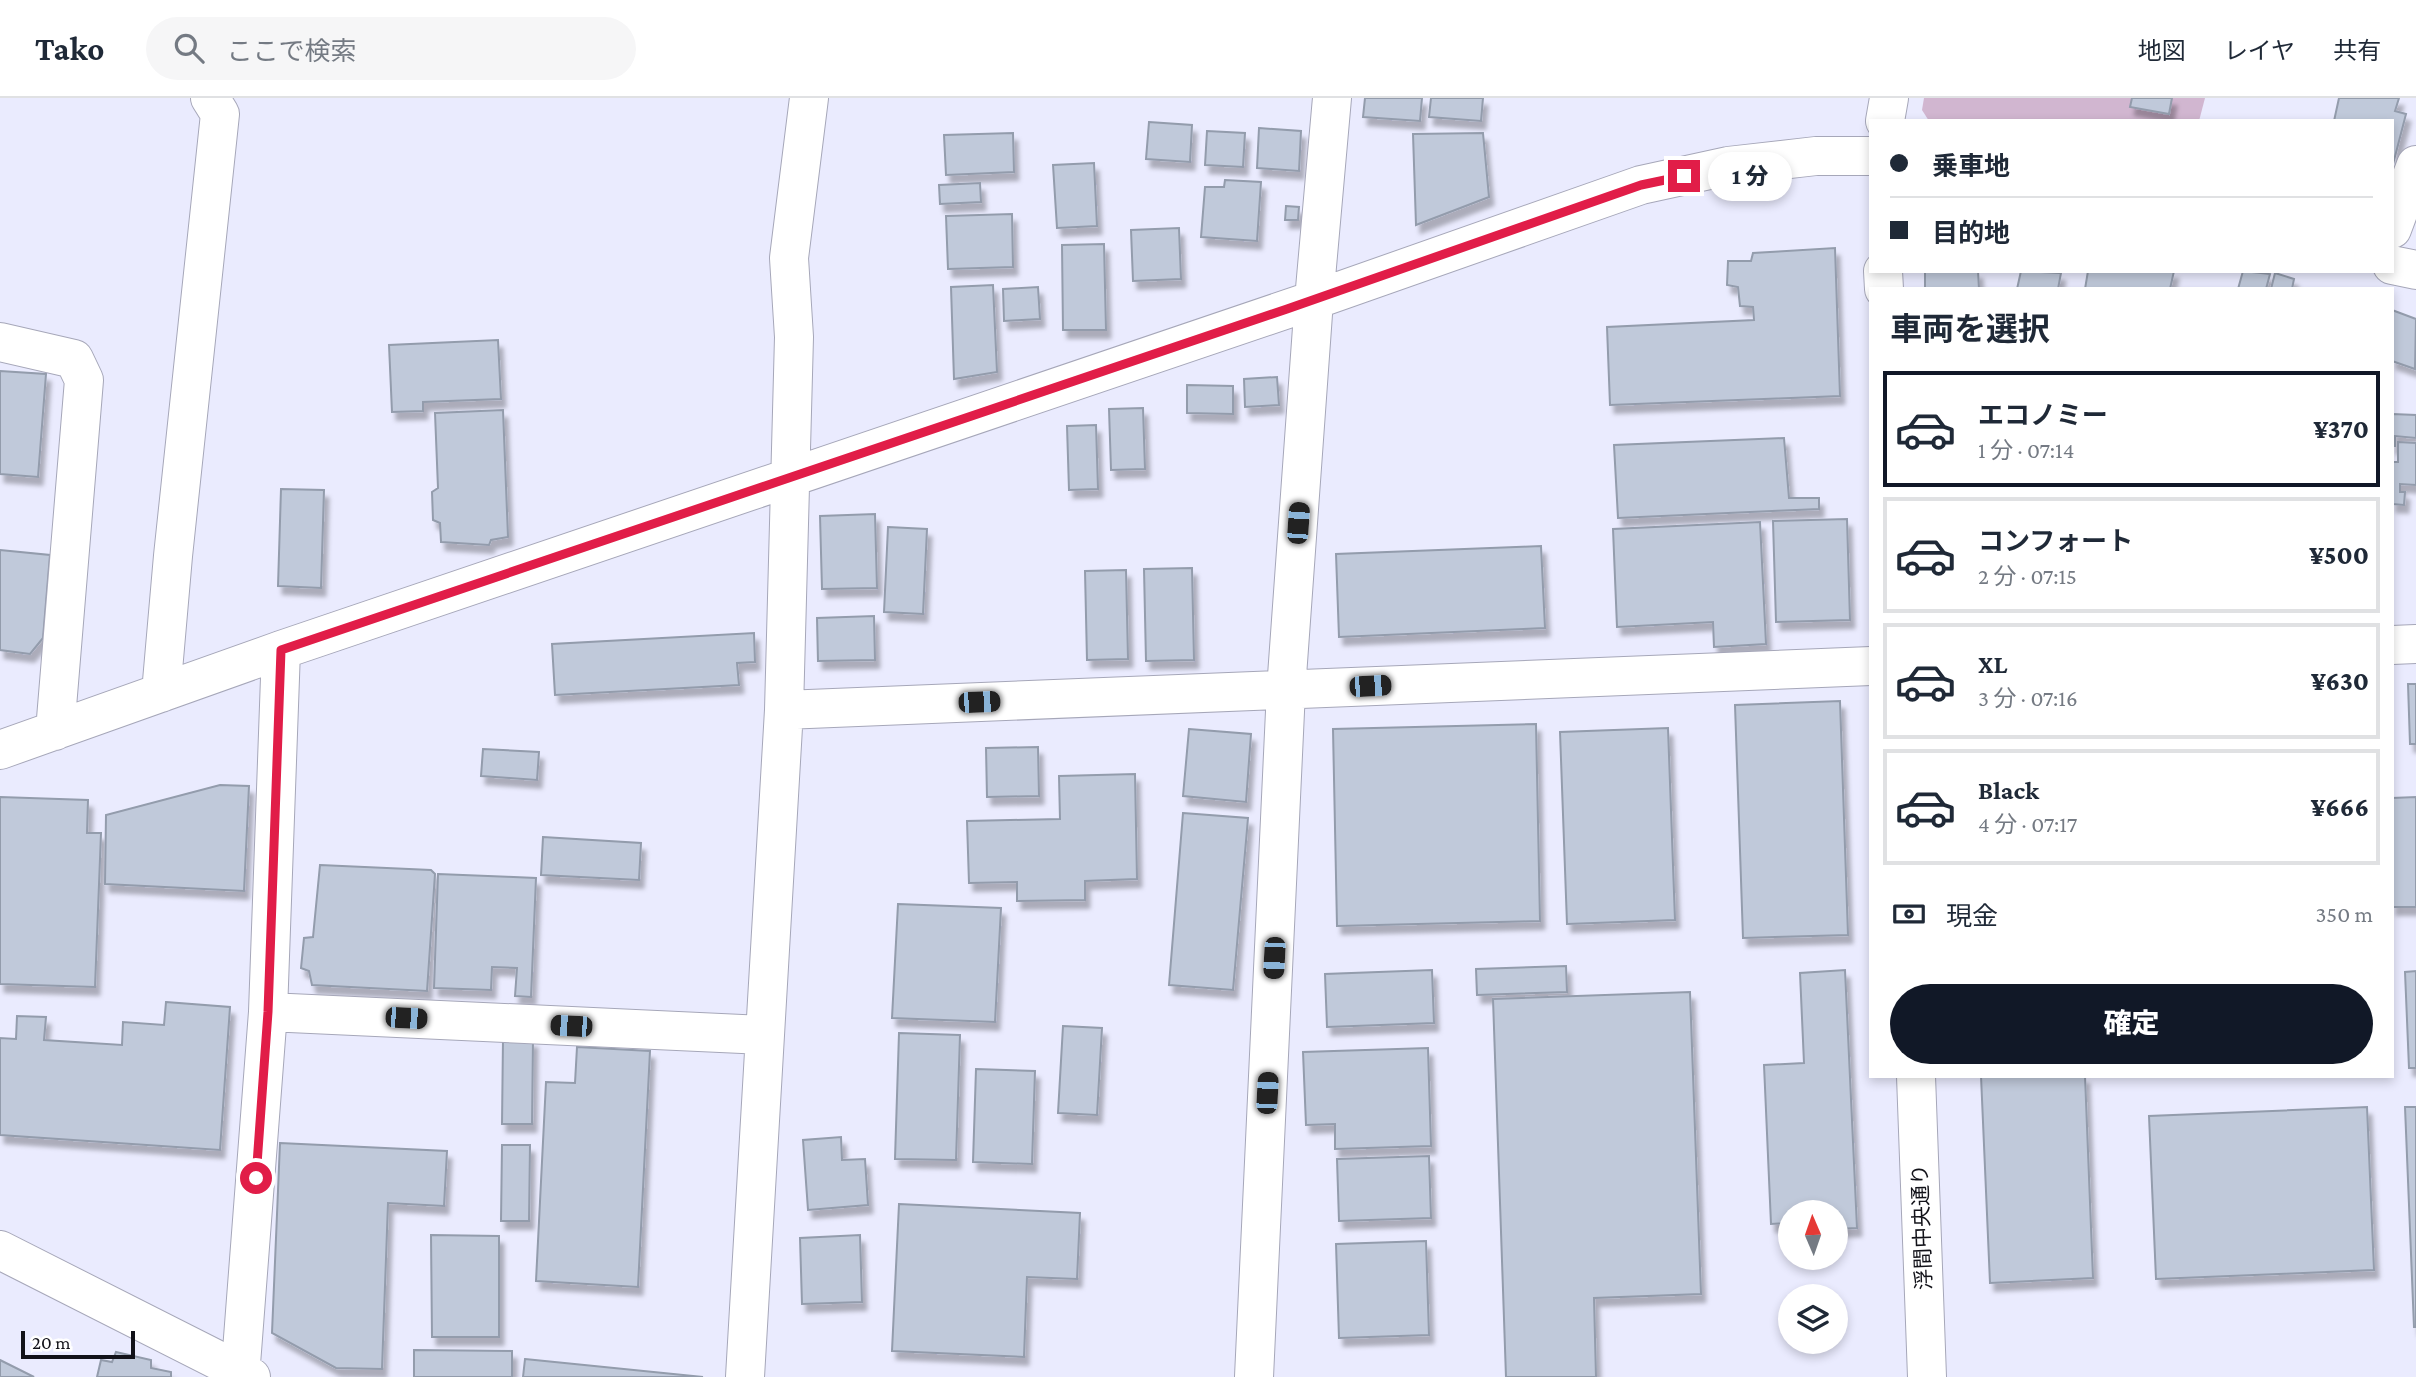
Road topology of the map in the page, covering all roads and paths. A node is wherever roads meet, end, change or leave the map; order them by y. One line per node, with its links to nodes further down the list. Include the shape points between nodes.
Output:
1 (210, 98): 19 (street, via 220,114)
2 (809, 98): 13 (street, via 789,258 794,337)
3 (1332, 98): 11 (street)
4 (1889, 98): 5 (street)
5 (1885, 119)
6 (1869, 156): 11 (street, via 1816,156 1728,166 1641,185)
7 (2416, 165): 8 (street)
8 (2394, 224)
9 (2394, 265): 10 (street)
10 (2416, 270)
11 (1314, 300): 13 (street); 18 (street)
12 (0, 342): 21 (street, via 74,359 84,380)
13 (791, 479): 16 (street); 20 (street)
14 (2416, 644): 15 (street)
15 (2394, 645)
16 (281, 650): 19 (street); 23 (street)
17 (1869, 666): 18 (street)
18 (1286, 690): 20 (street); 29 (street)
19 (161, 693): 21 (street)
20 (784, 710): 24 (street)
21 (55, 731): 22 (street)
22 (0, 750)
23 (268, 1012): 24 (street); 27 (street)
24 (764, 1035): 28 (street)
25 (1916, 1078): 30 (street, 浮間中央通り)
26 (0, 1250): 27 (street)
27 (244, 1375)
28 (745, 1377)
29 (1254, 1377)
30 (1927, 1377)

